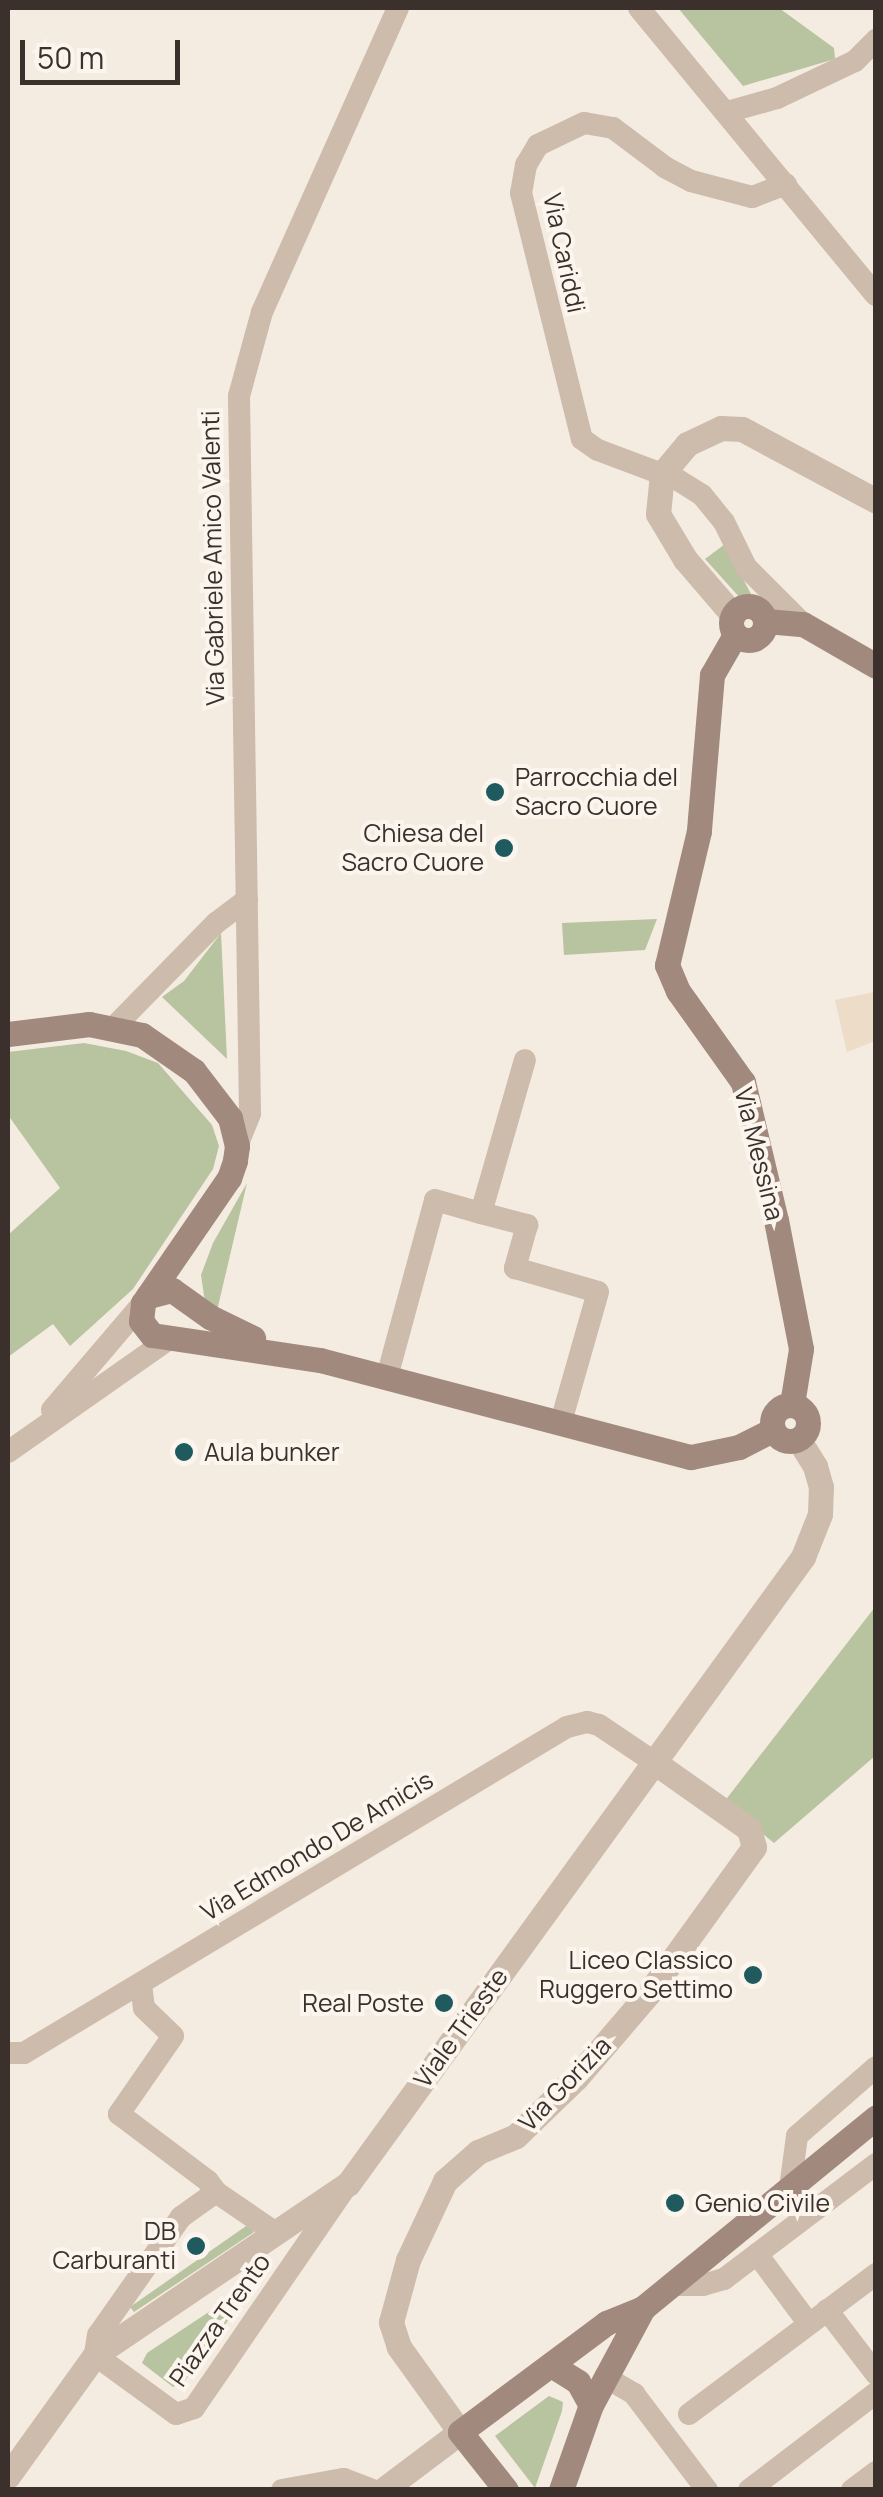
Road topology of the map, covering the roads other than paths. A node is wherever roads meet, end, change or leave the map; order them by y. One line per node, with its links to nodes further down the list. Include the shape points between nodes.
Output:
1 (398, 8): 12 (street, Via Gabriele Amico Valenti, via 262,312 239,396)
2 (638, 8): 4 (street)
3 (876, 40): 4 (street, via 854,62 777,98)
4 (727, 112): 5 (street)
5 (786, 184): 6 (street); 7 (street, Via Cariddi, via 752,196 691,180 613,128 584,122 554,134 526,164 521,193 582,439)
6 (876, 295)
7 (662, 474): 8 (street, via 704,434 742,429); 9 (street, via 702,495 746,567); 10 (street, via 658,514 667,533)
8 (876, 501)
9 (802, 624): 10 (main road, via 766,622 755,640); 11 (main road)
10 (734, 625): 24 (main road, Via Messina, via 709,693 700,831 667,966 678,992 743,1082 800,1349)
11 (876, 666)
12 (247, 900): 13 (street); 16 (street, Via Gabriele Amico Valenti, via 250,1113)
13 (116, 1026): 14 (main road); 16 (main road, via 161,1045 194,1071 230,1118)
14 (8, 1034)
15 (525, 1060): 17 (street)
16 (238, 1146): 18 (main road, via 229,1178)
17 (481, 1213): 23 (street, via 435,1200); 25 (street, via 527,1225 515,1268 598,1292)
18 (203, 1218): 19 (main road); 20 (main road)
19 (146, 1299): 20 (main road, via 164,1290); 21 (main road, via 145,1329); 28 (street)
20 (185, 1300): 21 (main road, via 187,1324); 22 (main road)
21 (173, 1337): 22 (main road); 28 (street)
22 (286, 1353): 23 (main road)
23 (388, 1377): 25 (main road)
24 (792, 1404): 26 (main road, via 773,1415); 27 (main road, via 808,1419)
25 (561, 1422): 26 (main road, via 691,1457 726,1451)
26 (773, 1430): 27 (main road, via 784,1441)
27 (799, 1440): 29 (street, Viale Trieste, via 821,1488 814,1535)
28 (17, 1445)
29 (654, 1762): 30 (street, Via Edmondo De Amicis, via 599,1725 567,1727); 35 (street, Viale Trieste); 51 (street, Via Gorizia, via 749,1829 754,1847 648,1994 576,2078 516,2136 478,2152 445,2181 408,2260 391,2322 399,2347)
30 (141, 1984): 31 (street, Via Edmondo De Amicis, via 24,2053); 37 (street, Piazza Trento, via 144,2008 174,2036 119,2114)
31 (8, 2053)
32 (876, 2067): 36 (street, via 797,2136)
33 (876, 2117): 36 (main road)
34 (876, 2164): 39 (street)
35 (348, 2184): 38 (street, Viale Trieste); 44 (street, Piazza Trento, via 194,2408 176,2414)
36 (790, 2188): 41 (main road)
37 (216, 2192): 38 (street, Piazza Trento); 44 (street, via 181,2218 98,2335)
38 (276, 2233): 44 (street, Viale Trieste)
39 (757, 2254): 41 (street, via 724,2279); 43 (street)
40 (876, 2274): 43 (street)
41 (672, 2285): 42 (main road)
42 (643, 2308): 45 (main road, via 606,2323); 47 (main road)
43 (818, 2317): 46 (street); 50 (street)
44 (95, 2356): 53 (street, Viale Trieste)
45 (551, 2365): 49 (main road, via 578,2382); 51 (main road)
46 (876, 2374)
47 (605, 2377): 49 (main road); 59 (street, via 634,2394)
48 (876, 2392): 60 (street)
49 (592, 2405): 58 (main road)
50 (689, 2414)
51 (460, 2432): 56 (street); 57 (main road)
52 (876, 2472): 61 (street)
53 (8, 2476)
54 (282, 2490): 55 (street, via 344,2480)
55 (372, 2490)
56 (383, 2490)
57 (506, 2490)
58 (561, 2490)
59 (707, 2490)
60 (749, 2490)
61 (852, 2490)

